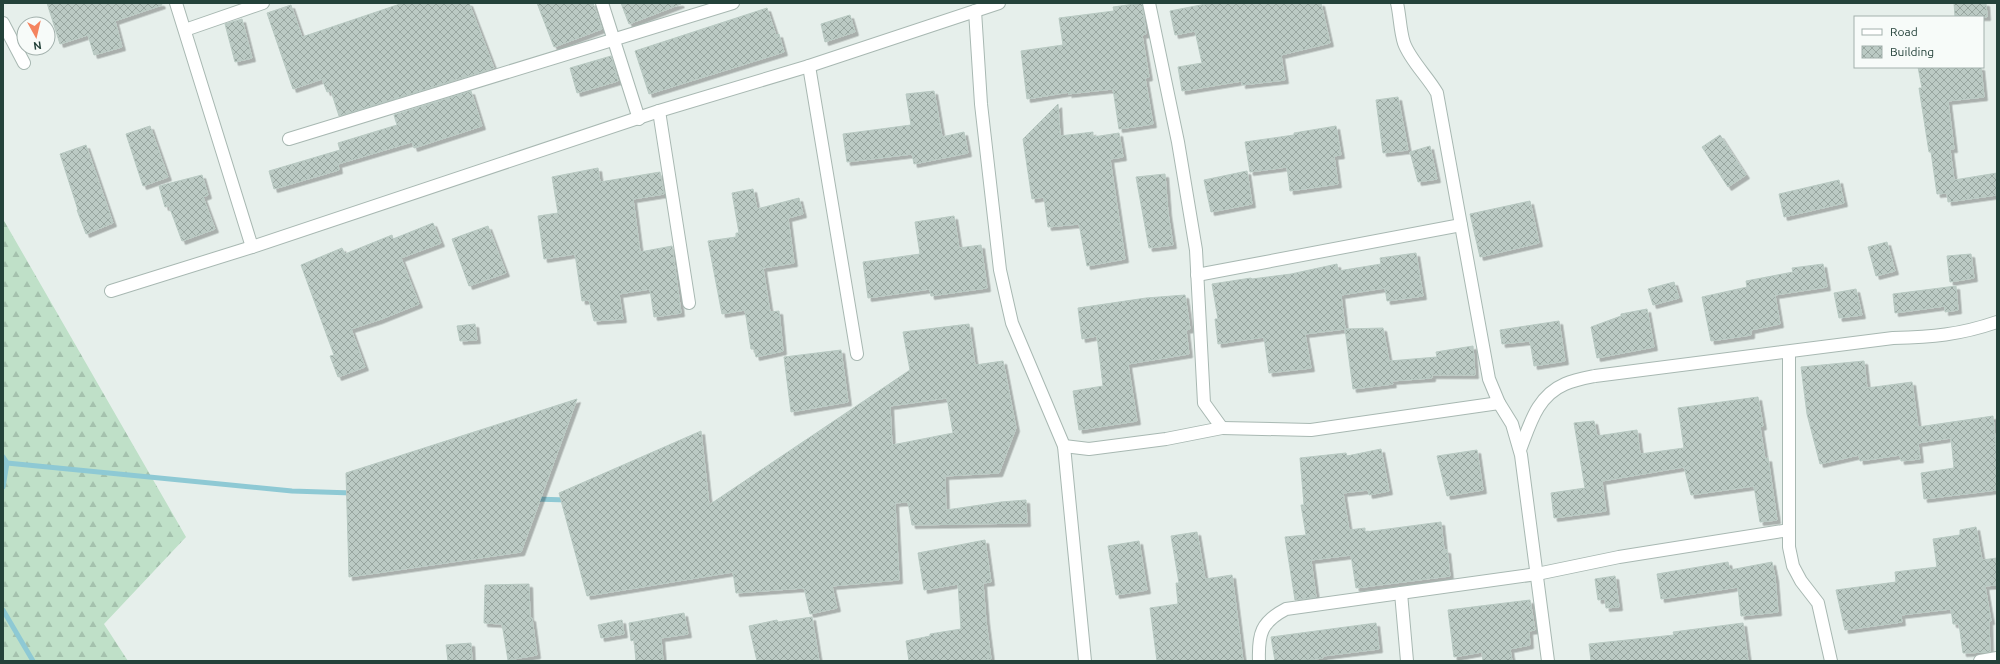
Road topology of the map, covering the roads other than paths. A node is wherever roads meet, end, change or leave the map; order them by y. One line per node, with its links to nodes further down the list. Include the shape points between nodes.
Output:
1 (176, 3): 10 (street)
2 (263, 3): 10 (street)
3 (602, 3): 11 (street)
4 (733, 3): 11 (street)
5 (999, 3): 8 (street)
6 (1150, 3): 19 (street, via 1179,150 1196,250)
7 (1397, 3): 17 (street, via 1404,44 1437,93)
8 (975, 11): 13 (street); 27 (street, via 981,104 1000,270 1012,323)
9 (3, 23): 12 (street)
10 (185, 30): 18 (street)
11 (614, 41): 15 (street); 16 (street)
12 (24, 63)
13 (809, 66): 14 (street); 24 (street)
14 (659, 111): 15 (street); 21 (street)
15 (639, 119): 18 (street)
16 (288, 139)
17 (1462, 224): 19 (street); 25 (street, via 1489,379)
18 (252, 247): 20 (street)
19 (1197, 275): 26 (street, via 1204,403)
20 (111, 291)
21 (689, 303)
22 (1997, 322): 23 (street, via 1938,337 1892,338)
23 (1789, 352): 28 (street, via 1595,376 1565,384 1548,394 1535,411); 29 (street)
24 (857, 354)
25 (1499, 403): 26 (street, via 1311,430); 28 (street, via 1512,424)
26 (1222, 428): 27 (street, via 1166,439 1089,449)
27 (1064, 446): 33 (street)
28 (1520, 450): 30 (street)
29 (1789, 530): 30 (street, via 1619,557); 37 (street, via 1793,566 1818,603)
30 (1537, 574): 31 (street); 36 (street)
31 (1401, 593): 34 (street, via 1286,609 1273,616 1262,629 1258,643); 35 (street)
32 (1997, 658): 38 (street)
33 (1085, 661)
34 (1259, 661)
35 (1407, 661)
36 (1548, 661)
37 (1831, 661)
38 (1980, 661)

